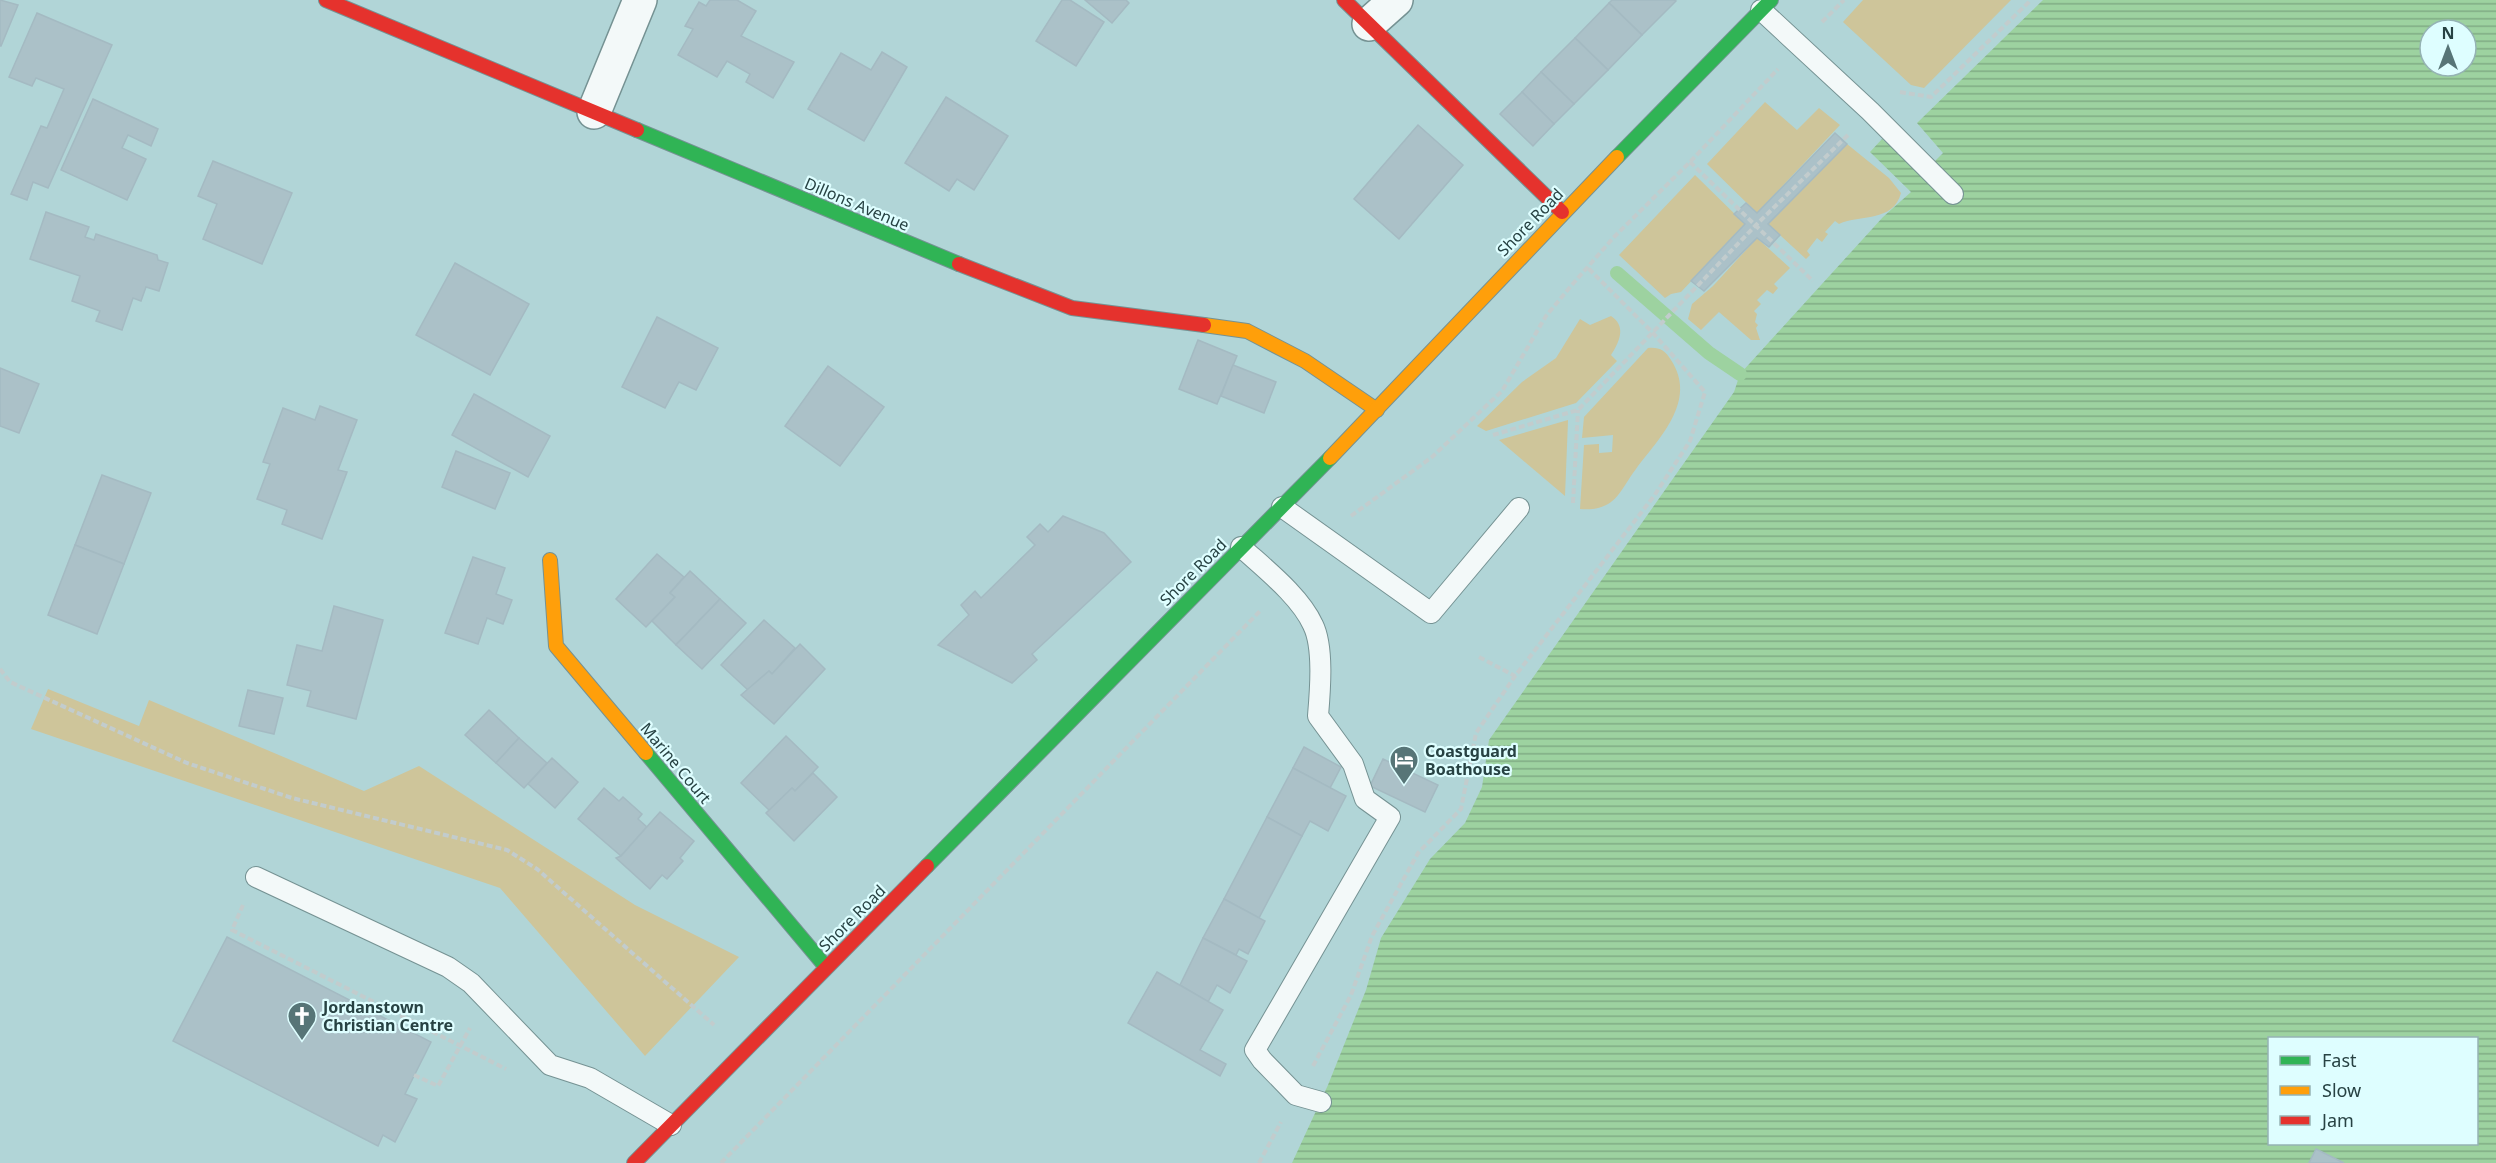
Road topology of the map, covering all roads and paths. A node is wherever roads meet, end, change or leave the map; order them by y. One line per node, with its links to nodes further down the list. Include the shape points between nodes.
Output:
1 (326, 0): 9 (main road, Dillons Avenue)
2 (640, 0): 9 (street)
3 (1344, 0): 7 (main road)
4 (1396, 0): 7 (street)
5 (1844, 0): 8 (path)
6 (1766, 5): 8 (lane); 12 (main road, Shore Road)
7 (1369, 24): 12 (main road)
8 (1799, 46): 10 (path); 11 (lane)
9 (594, 112): 17 (main road, Dillons Avenue, via 1015,288 1072,308 1247,331 1305,361)
10 (1690, 162): 13 (path); 14 (path)
11 (1953, 194)
12 (1562, 212): 17 (main road, Shore Road)
13 (1587, 267): 16 (path); 23 (path, via 1546,316 1502,391 1432,457 1352,515)
14 (1814, 280)
15 (1688, 296): 16 (path)
16 (1653, 333): 18 (path); 29 (path, via 1705,392 1690,441 1654,495)
17 (1377, 410): 21 (main road, Shore Road)
18 (1578, 410): 19 (path); 20 (path)
19 (1493, 435)
20 (1573, 503)
21 (1282, 507): 23 (lane); 24 (main road, Shore Road)
22 (1519, 508): 23 (lane, via 1431,613)
23 (1328, 542)
24 (1241, 548): 26 (lane); 31 (main road, Shore Road)
25 (550, 560): 31 (main road, Marine Court, via 556,646)
26 (1284, 586): 37 (lane, via 1314,625 1321,675 1318,716 1353,764 1365,799 1390,817 1255,1050); 41 (path)
27 (1479, 657): 29 (path)
28 (0, 669): 34 (path, via 10,682 187,763 292,798 507,850 537,869)
29 (1515, 676): 37 (path, via 1476,733 1461,809 1418,853 1372,936 1352,995)
30 (256, 877): 32 (lane, via 448,967); 33 (path, via 232,930)
31 (826, 967): 34 (main road, Shore Road)
32 (486, 998): 33 (path); 39 (lane, via 550,1065 590,1078)
33 (460, 1046): 35 (path); 36 (path, via 438,1086)
34 (744, 1051): 39 (main road, Shore Road)
35 (509, 1071)
36 (414, 1075)
37 (1296, 1095): 38 (lane); 42 (path)
38 (1321, 1102)
39 (671, 1125): 40 (main road, Shore Road)
40 (634, 1163)
41 (721, 1163)
42 (1259, 1163)

